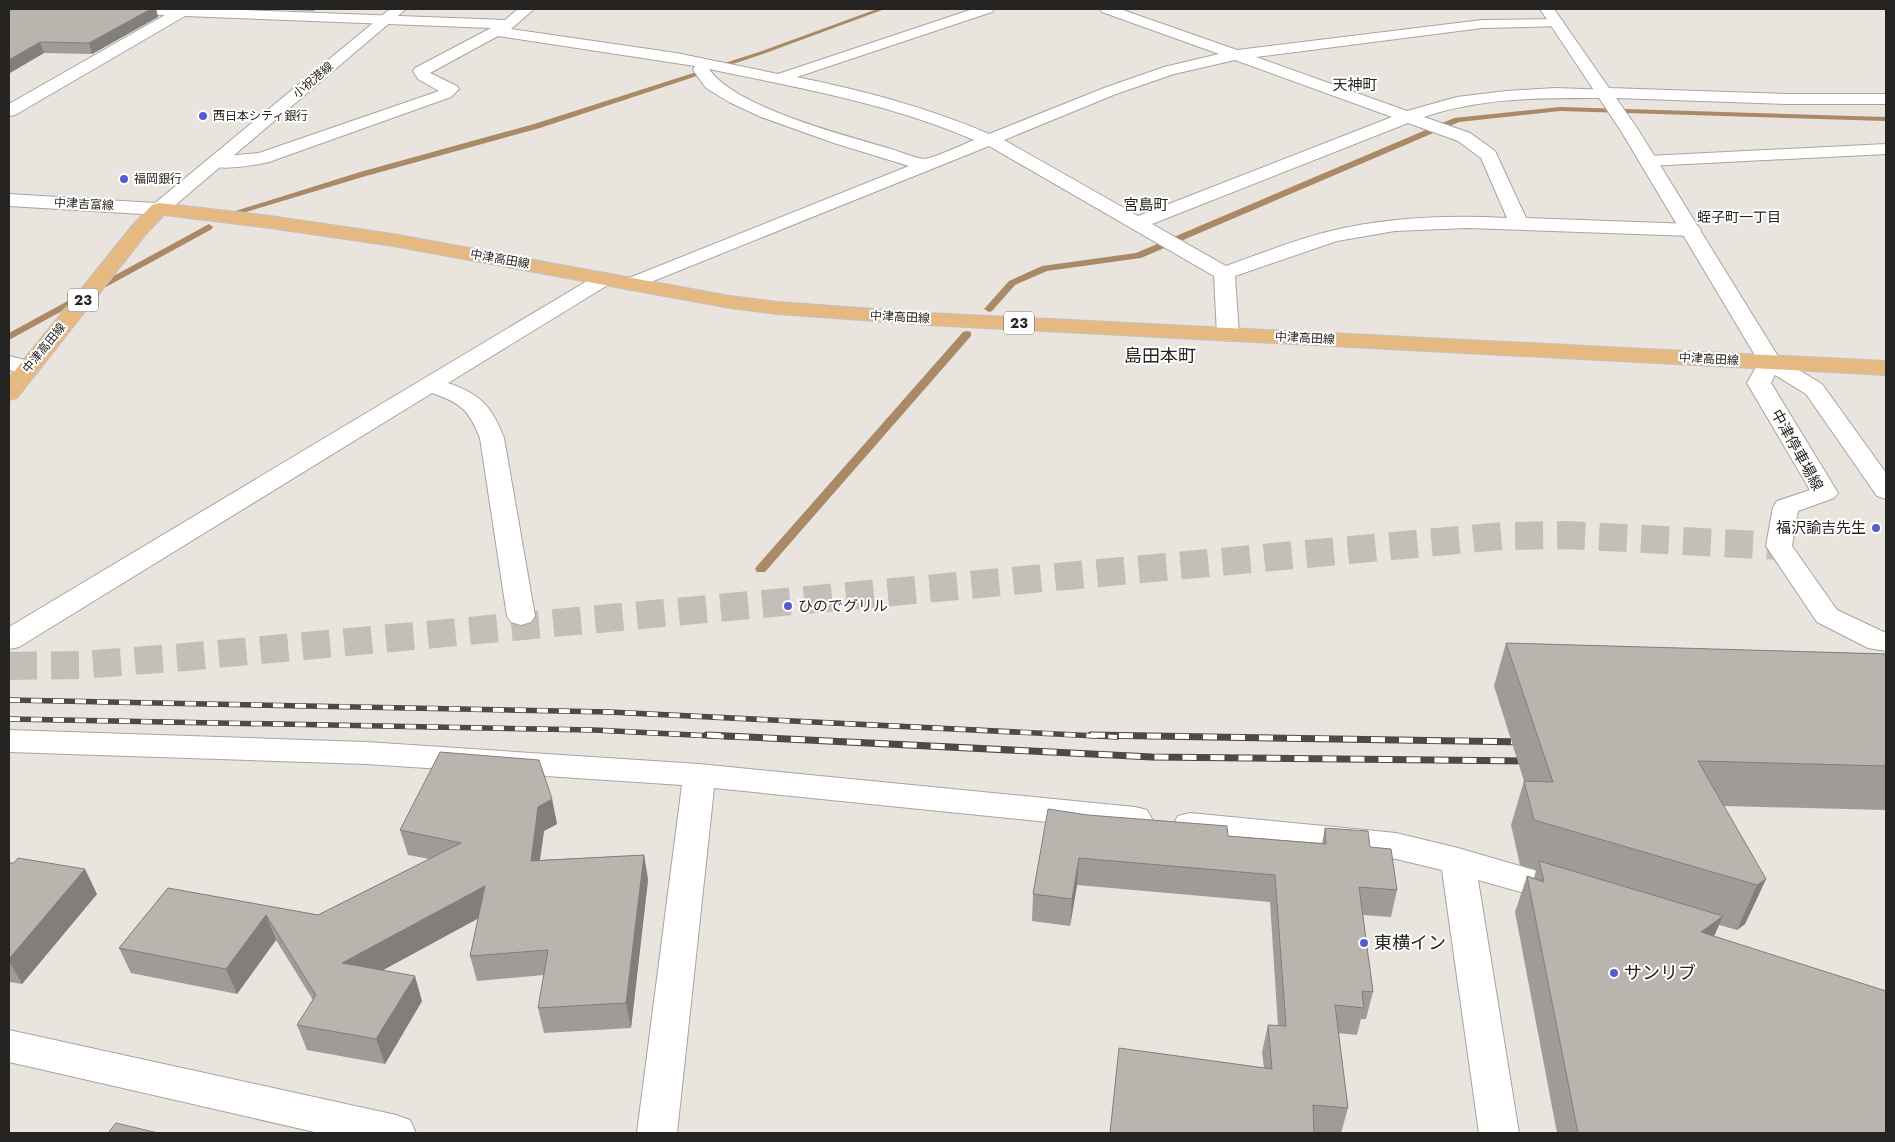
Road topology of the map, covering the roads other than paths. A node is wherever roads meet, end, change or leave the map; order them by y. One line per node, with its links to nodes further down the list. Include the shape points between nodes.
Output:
1 (108, 9): 6 (street)
2 (399, 9): 8 (street, 小祝港線)
3 (527, 9): 9 (street)
4 (987, 9): 12 (street)
5 (1107, 9): 10 (street)
6 (186, 10): 8 (street); 15 (street)
7 (1552, 16): 10 (street); 13 (street)
8 (384, 20): 9 (street); 20 (street, 小祝港線)
9 (502, 28): 11 (street); 20 (street, via 421,71 424,76 451,89 445,94 263,158)
10 (1238, 55): 16 (street); 17 (street, via 1154,75)
11 (704, 63): 12 (street); 21 (street, via 701,70 708,82 748,106 788,122)
12 (779, 79): 17 (street, via 892,103)
13 (1605, 93): 14 (street); 16 (street, via 1499,95 1457,101); 19 (street)
14 (1886, 99)
15 (9, 111)
16 (1409, 116): 24 (street); 25 (street, via 1464,137 1489,155)
17 (989, 140): 21 (street); 24 (street)
18 (1886, 149): 19 (street)
19 (1648, 161): 26 (street)
20 (214, 162): 23 (street, 小祝港線)
21 (926, 165): 29 (street)
22 (9, 200): 23 (street, 中津吉富線)
23 (159, 209): 28 (main road, 中津高田線 / 23, via 393,240); 32 (main road, 中津高田線 / 23)
24 (1138, 223): 27 (street)
25 (1519, 224): 26 (street); 27 (street, via 1442,222 1374,228 1319,240)
26 (1691, 230): 31 (street)
27 (1224, 272): 30 (street)
28 (604, 279): 29 (main road, 中津高田線 / 23); 34 (street)
29 (631, 284): 30 (main road, 中津高田線 / 23, via 740,303 845,314)
30 (1228, 334): 31 (main road, 中津高田線 / 23)
31 (1770, 362): 33 (main road, 中津高田線 / 23); 36 (street, via 1814,389); 39 (street, 中津停車場線, via 1759,383 1825,493 1786,507 1779,546 1827,616)
32 (19, 365): 35 (main road, 中津高田線 / 23)
33 (1886, 368)
34 (429, 385): 37 (street, via 469,400 487,424); 38 (street)
35 (9, 393)
36 (1886, 491)
37 (521, 616)
38 (9, 640)
39 (1886, 642)
40 (9, 740): 41 (street, via 366,753)
41 (699, 775): 42 (street, via 1396,846); 46 (street)
42 (1458, 861): 43 (street); 47 (street)
43 (1589, 899)
44 (9, 1046): 45 (street)
45 (396, 1133)
46 (657, 1133)
47 (1499, 1133)

